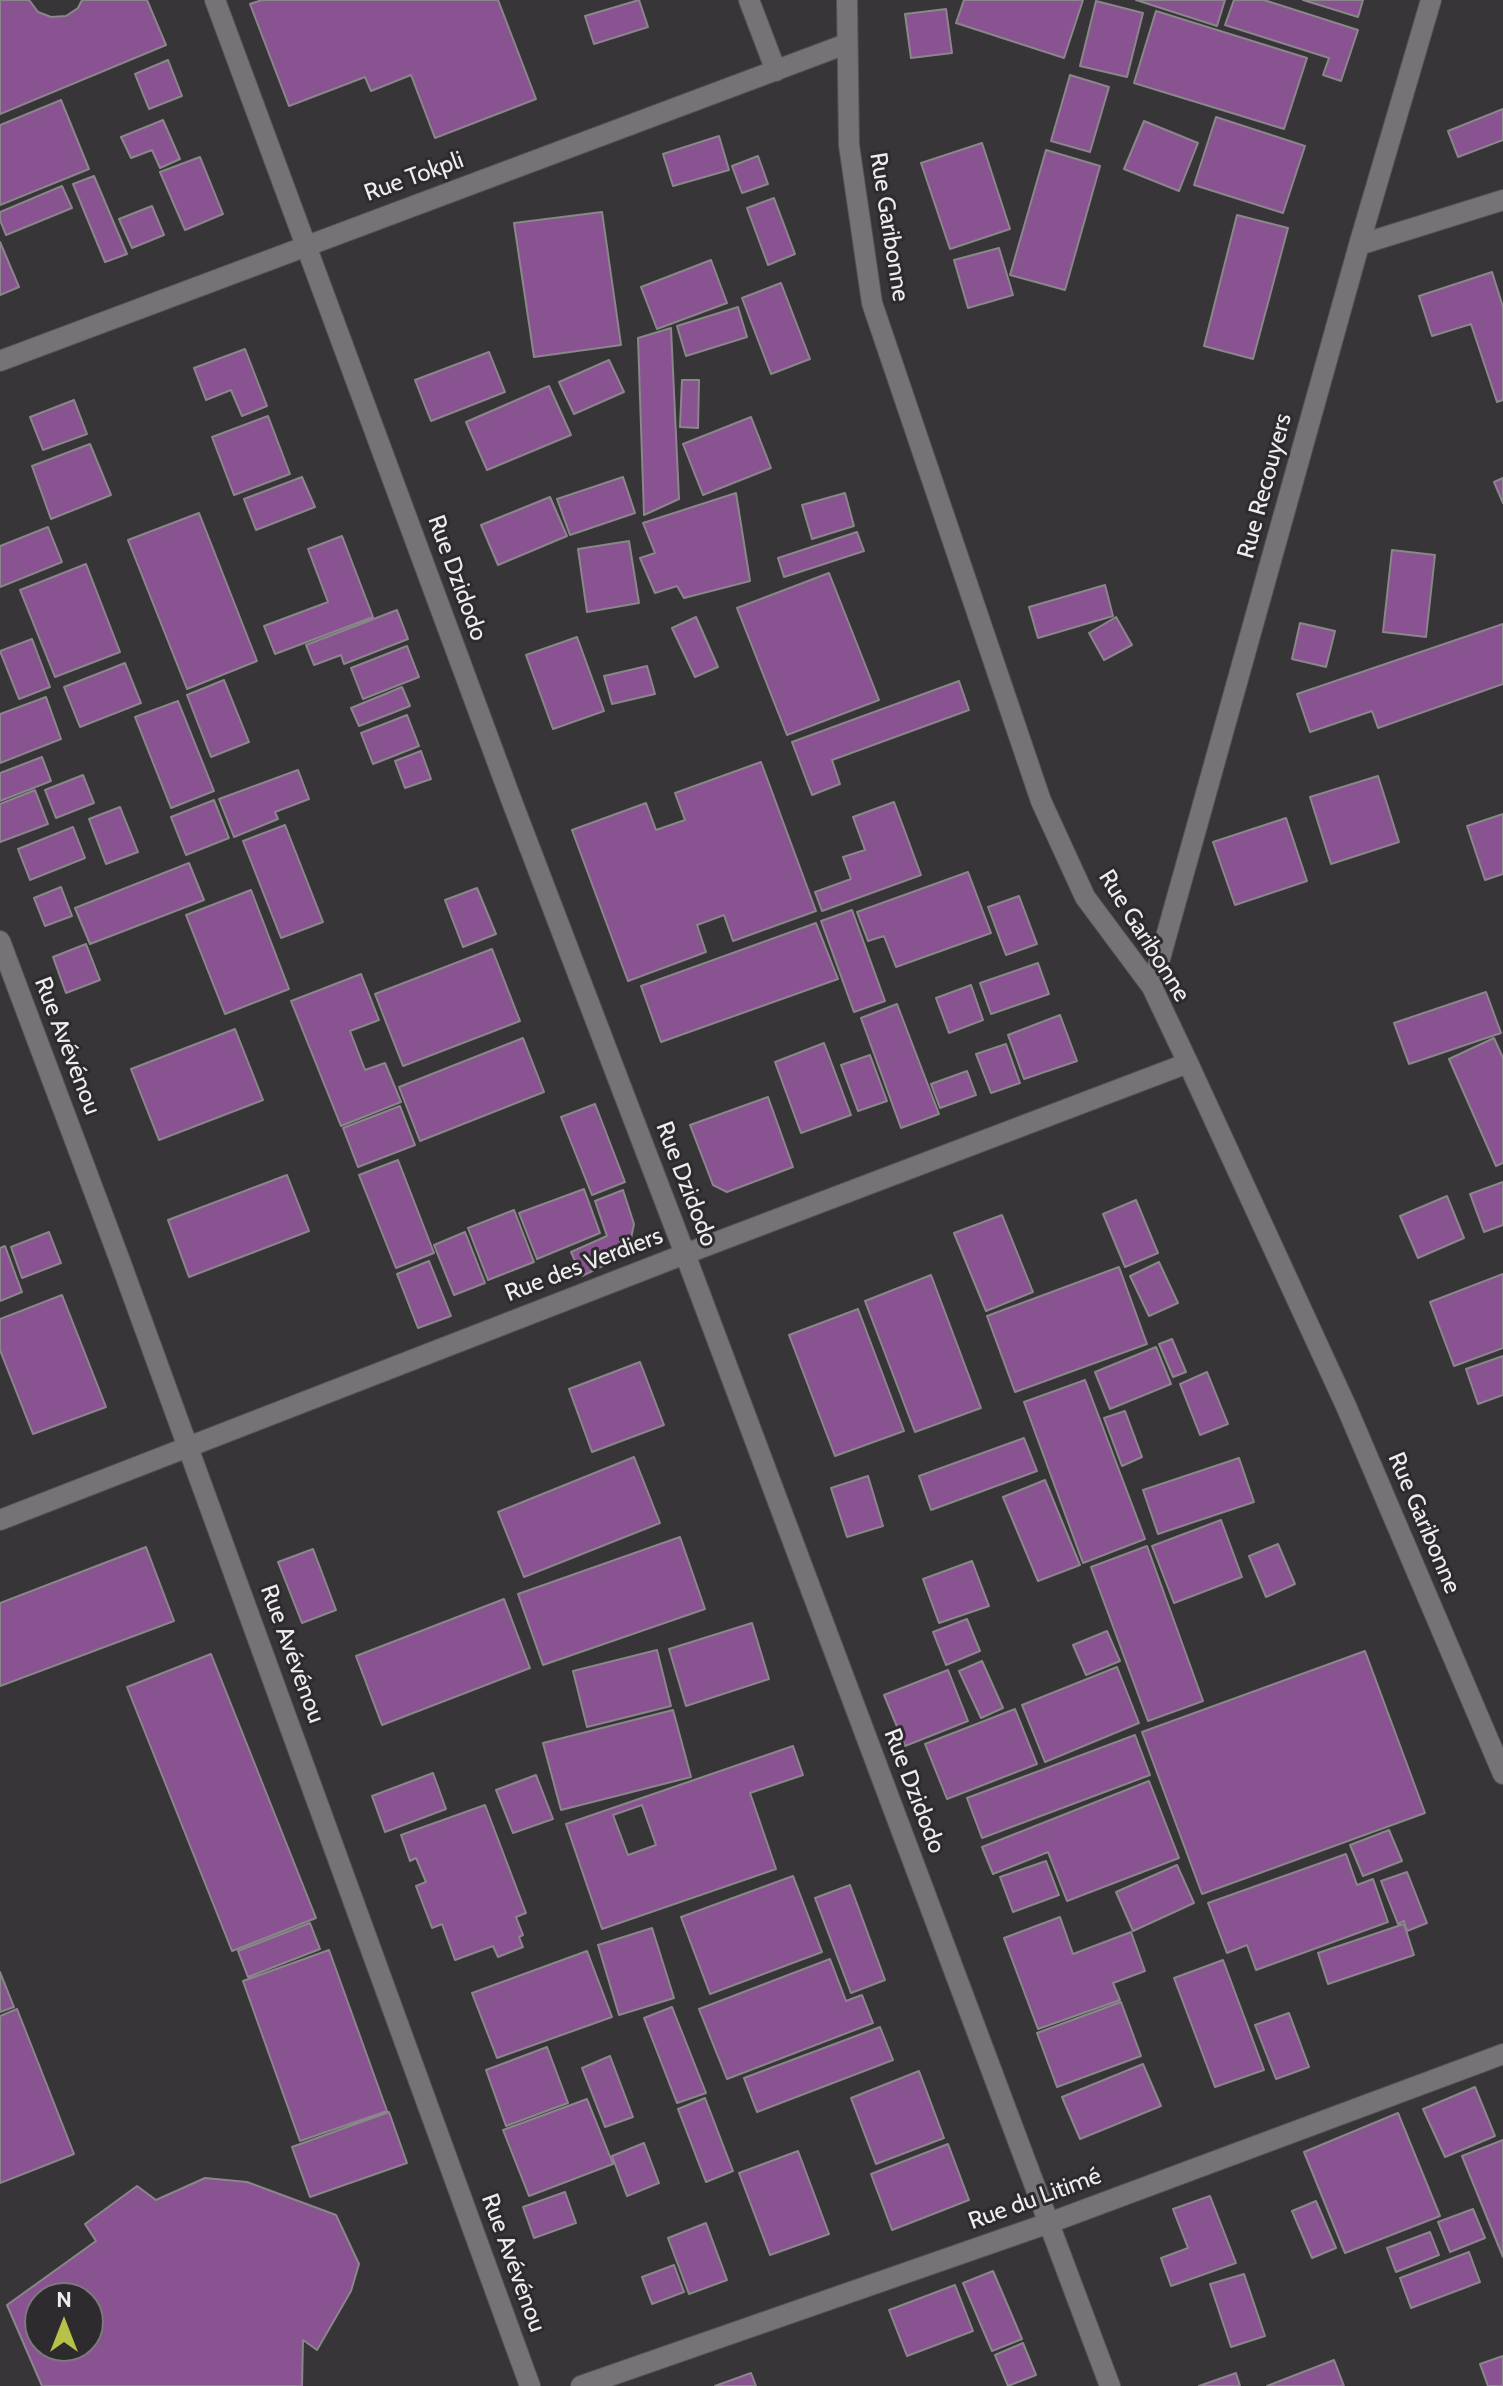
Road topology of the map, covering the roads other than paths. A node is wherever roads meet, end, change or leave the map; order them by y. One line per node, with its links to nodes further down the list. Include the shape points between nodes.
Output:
1 (215, 0): 8 (street, Rue Dzidodo)
2 (749, 0): 6 (street)
3 (847, 0): 5 (street, Rue Garibonne)
4 (1431, 0): 9 (street, Rue Recouyers)
5 (846, 44): 6 (street, Rue Tokpli); 12 (street, Rue Garibonne, via 849,145 872,303 1041,801 1085,897)
6 (776, 71): 8 (street, Rue Tokpli)
7 (1503, 200): 9 (street)
8 (306, 244): 10 (street, Rue Tokpli); 14 (street, Rue Dzidodo)
9 (1359, 245): 12 (street, Rue Recouyers)
10 (0, 361)
11 (0, 941): 15 (street, Rue Avévénou)
12 (1152, 987): 13 (street, Rue Garibonne)
13 (1188, 1063): 14 (street, Rue des Verdiers); 17 (street, Rue Garibonne, via 1346,1406)
14 (685, 1254): 15 (street, Rue des Verdiers); 19 (street, Rue Dzidodo)
15 (189, 1447): 16 (street, Rue des Verdiers); 20 (street, Rue Avévénou)
16 (0, 1520)
17 (1503, 1774)
18 (1503, 2054): 19 (street, Rue du Litimé)
19 (1049, 2223): 21 (street, Rue du Litimé); 22 (street, Rue Dzidodo)
20 (530, 2386)
21 (581, 2386)
22 (1110, 2386)

